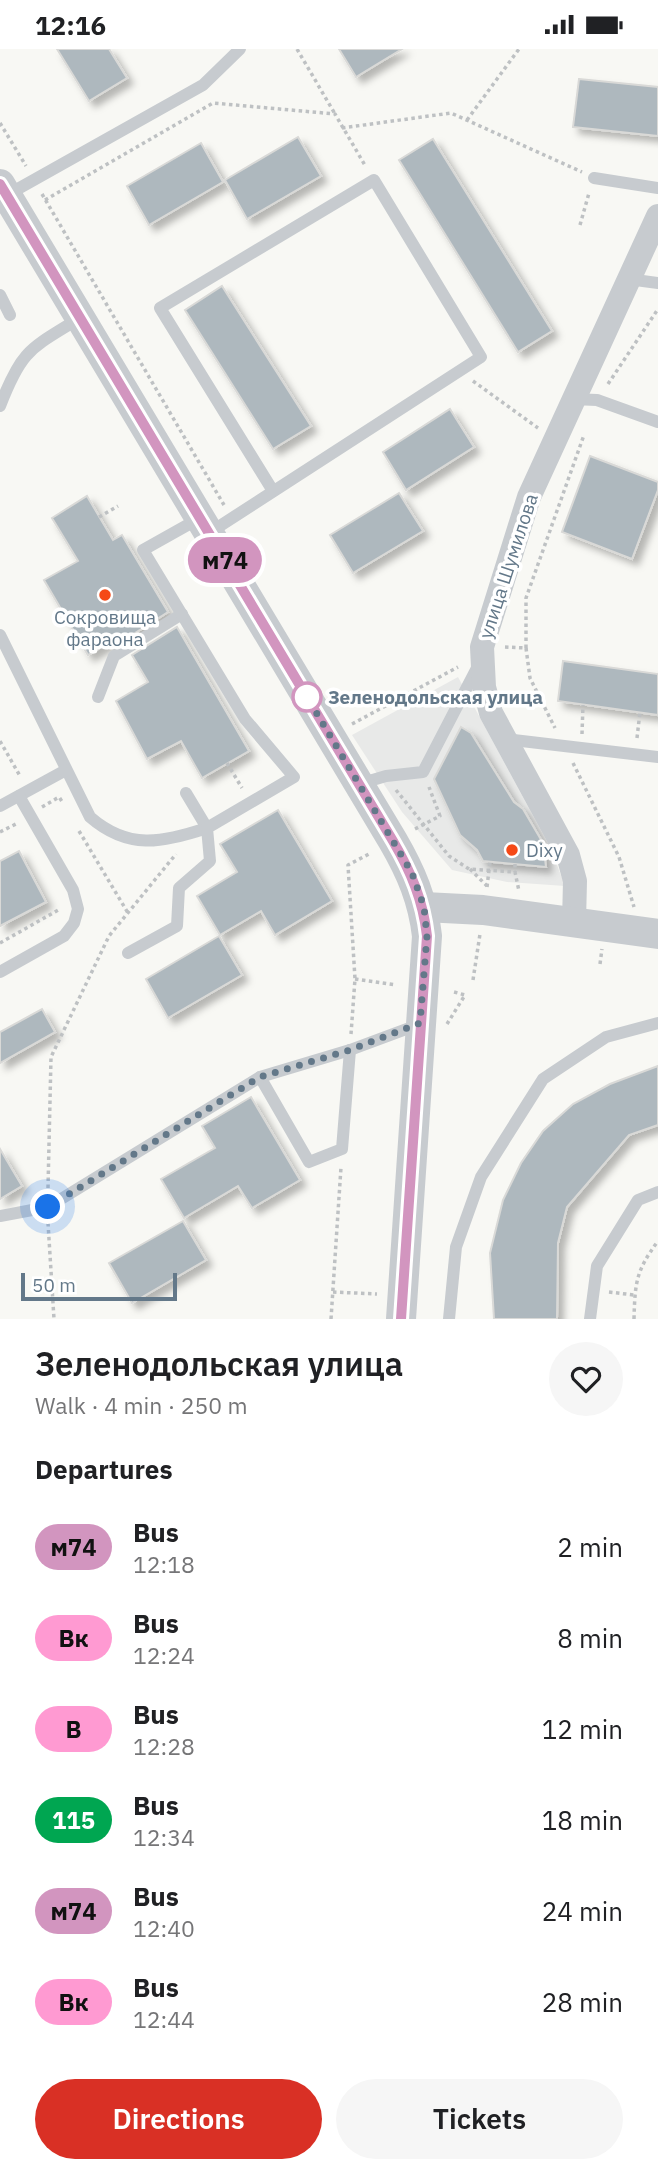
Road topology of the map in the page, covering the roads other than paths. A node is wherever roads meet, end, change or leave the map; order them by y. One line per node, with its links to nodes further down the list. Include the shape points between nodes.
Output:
1 (240, 49): 4 (lane, via 203,85 34,180)
2 (594, 178): 3 (lane)
3 (658, 188)
4 (3, 190): 10 (street)
5 (658, 216): 6 (street, улица Шумилова)
6 (628, 279): 7 (lane); 11 (street, улица Шумилова)
7 (658, 283)
8 (0, 295): 9 (lane)
9 (10, 315)
10 (80, 319): 12 (lane, via 30,348 14,369); 15 (street)
11 (572, 399): 13 (lane, via 597,400); 18 (street, улица Шумилова, via 529,497)
12 (0, 406)
13 (658, 422)
14 (273, 491): 14 (lane, via 160,308 374,180 481,357); 15 (lane)
15 (213, 523): 16 (lane, via 143,550); 23 (street)
16 (182, 614): 19 (lane, via 114,656); 27 (lane, via 245,719 294,777)
17 (0, 635): 22 (lane)
18 (479, 659): 20 (street, улица Шумилова, via 491,713); 23 (lane, via 423,772)
19 (98, 697)
20 (505, 739): 21 (lane); 29 (street, улица Шумилова, via 568,855 575,881)
21 (658, 757)
22 (66, 769): 24 (lane); 27 (lane, via 90,817 109,834 141,842)
23 (372, 780): 28 (street)
24 (24, 793): 26 (lane); 32 (lane, via 29,815 74,890 78,909 64,936)
25 (186, 793): 27 (lane)
26 (0, 806)
27 (207, 828): 31 (lane, via 210,861 179,887 177,926)
28 (424, 907): 29 (street); 33 (street, via 427,936)
29 (574, 922): 30 (street)
30 (658, 934)
31 (128, 953)
32 (0, 972)
33 (420, 1023): 35 (lane); 39 (street)
34 (658, 1023): 40 (lane, via 606,1037 543,1079 481,1177 456,1247)
35 (350, 1050): 36 (lane); 36 (lane, via 342,1149 309,1162)
36 (260, 1077): 38 (lane, via 48,1207)
37 (658, 1192): 41 (lane, via 638,1200 597,1266)
38 (0, 1216)
39 (401, 1319)
40 (449, 1319)
41 (590, 1319)

